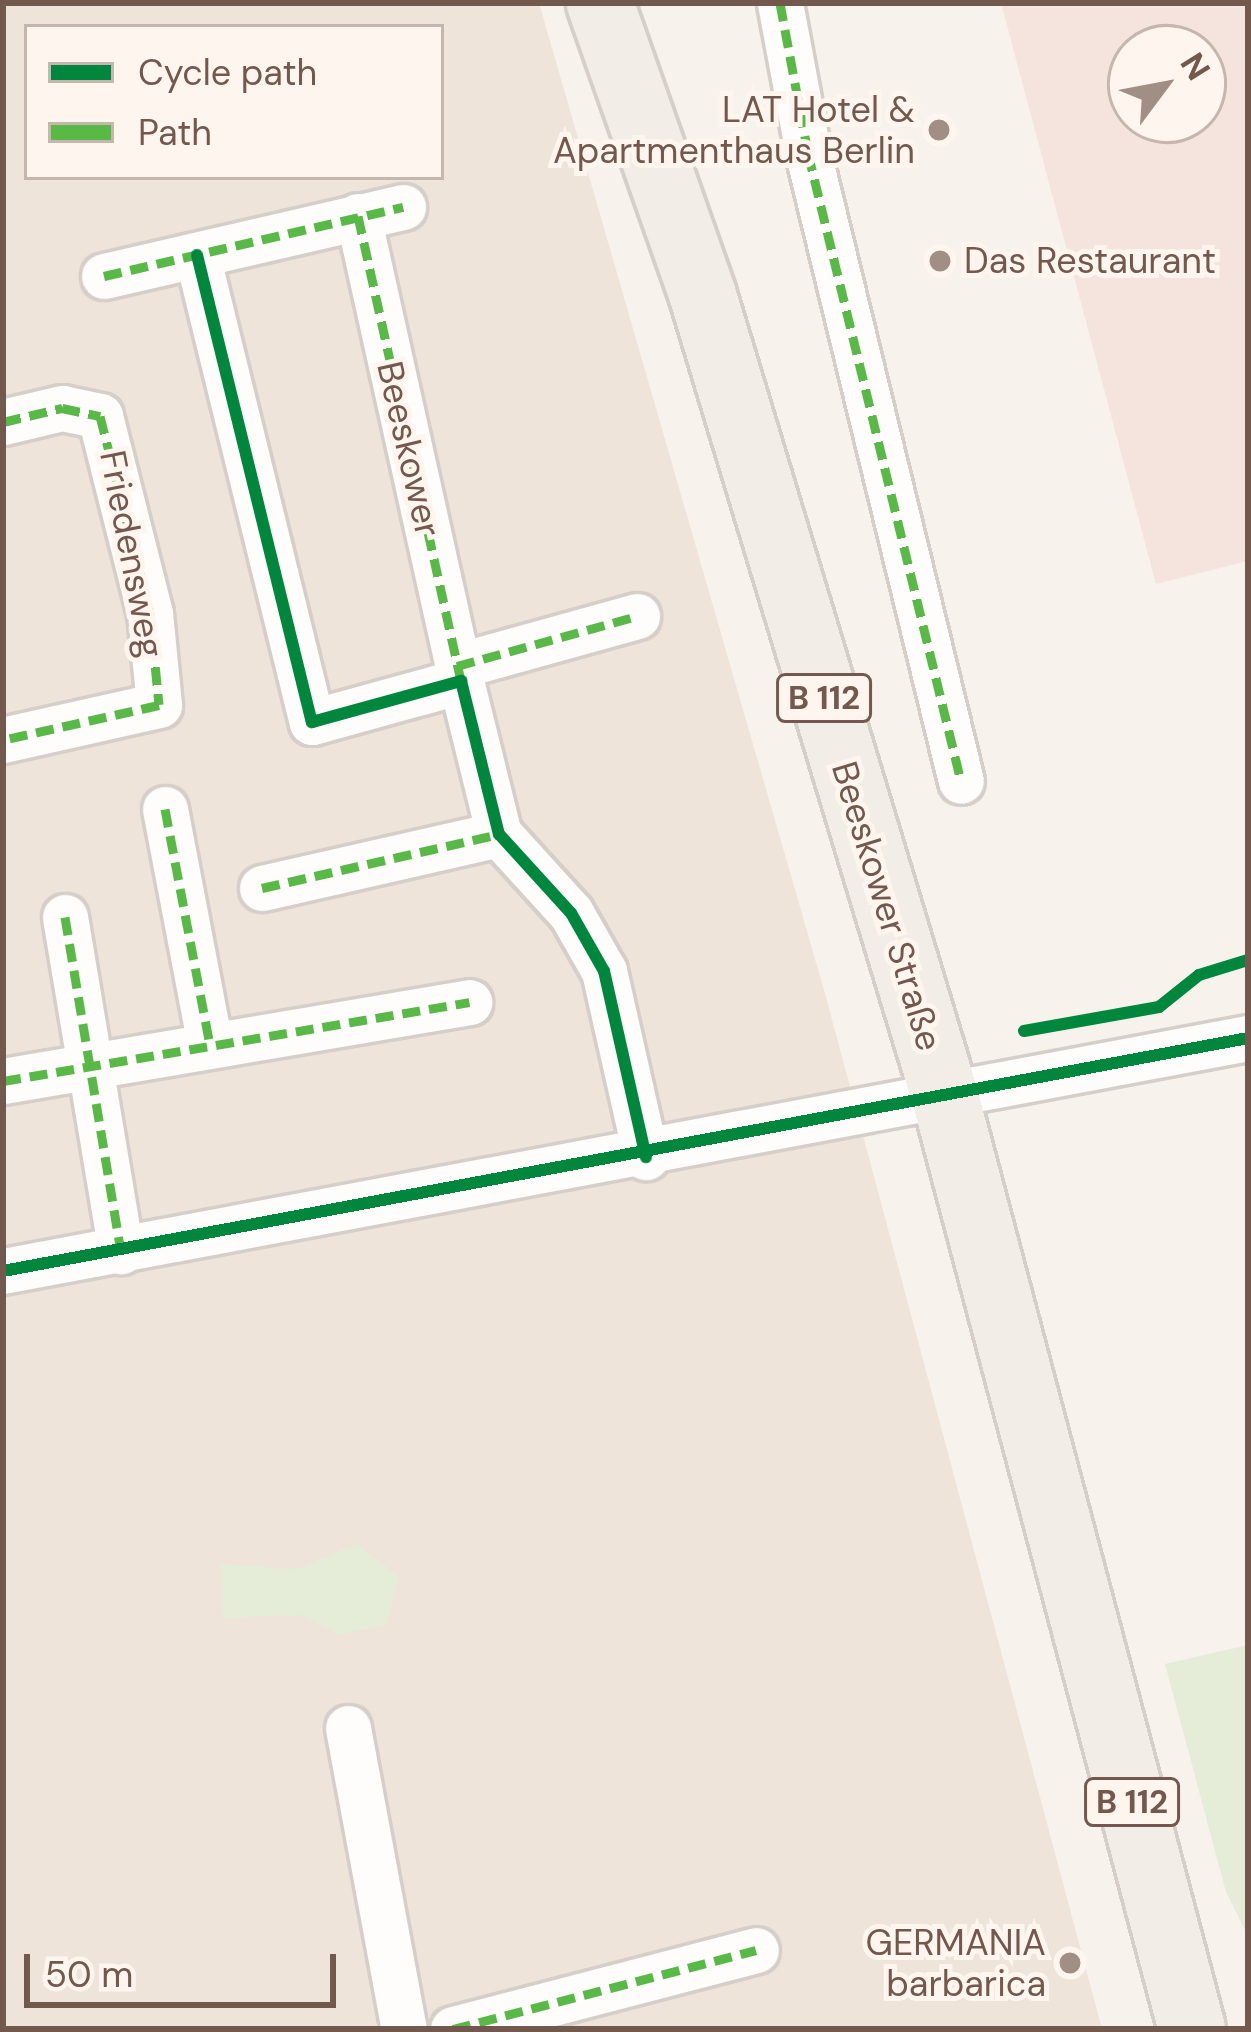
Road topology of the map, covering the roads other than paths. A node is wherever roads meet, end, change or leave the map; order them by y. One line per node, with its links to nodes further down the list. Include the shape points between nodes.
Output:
1 (600, 3): 21 (main road, Beeskower Straße / B 112, via 703,296)
2 (780, 3): 11 (street, via 814,176)
3 (403, 207): 4 (street)
4 (358, 217): 5 (street); 9 (street, Beeskower)
5 (196, 255): 6 (street); 9 (street, via 312,722)
6 (104, 275)
7 (3, 422): 10 (street, Friedensweg, via 62,408 100,416 150,613 159,705)
8 (637, 616): 9 (street)
9 (459, 674): 13 (street)
10 (3, 740)
11 (961, 781)
12 (165, 809): 18 (street)
13 (500, 834): 14 (street); 22 (street, via 571,913 604,971)
14 (262, 888)
15 (65, 917): 19 (street)
16 (469, 1002): 18 (street)
17 (1248, 1038): 21 (street)
18 (210, 1045): 19 (street)
19 (89, 1064): 20 (street); 23 (street)
20 (3, 1081)
21 (946, 1100): 22 (street); 29 (main road, Beeskower Straße / B 112)
22 (646, 1157): 23 (street)
23 (121, 1251): 24 (street)
24 (3, 1271)
25 (348, 1728): 27 (street)
26 (756, 1950): 28 (street)
27 (404, 2029)
28 (453, 2029)
29 (1192, 2029)

